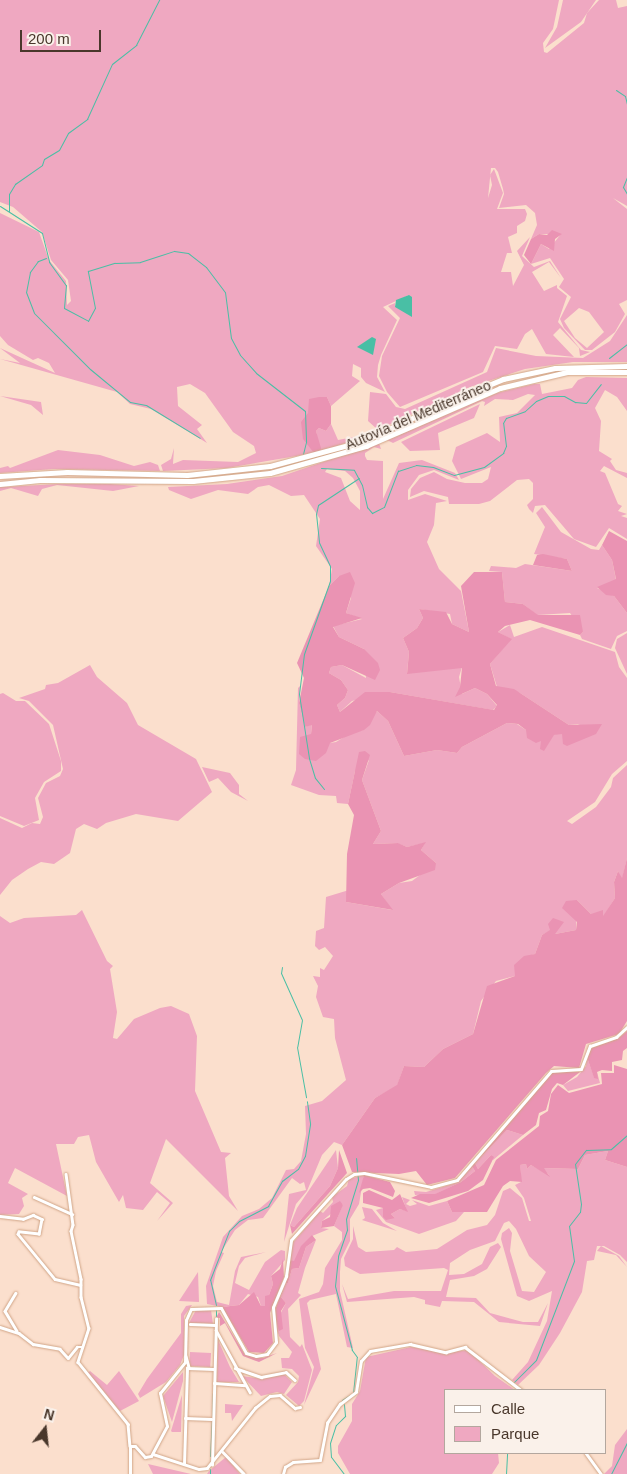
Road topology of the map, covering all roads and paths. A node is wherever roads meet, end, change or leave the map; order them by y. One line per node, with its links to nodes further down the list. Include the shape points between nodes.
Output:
1 (627, 366): 3 (highway, Autovía del Mediterráneo, via 555,368 503,380 454,398)
2 (627, 373): 3 (highway, Autovía del Mediterráneo, via 541,378 480,394)
3 (387, 434): 4 (highway, Autovía del Mediterráneo)
4 (302, 463): 5 (highway, Autovía del Mediterráneo, via 215,473 67,472); 6 (highway, Autovía del Mediterráneo, via 248,476 193,481 48,480)
5 (0, 476)
6 (0, 484)
7 (627, 1027): 21 (street, via 621,1035 590,1046 581,1069 551,1071 457,1180 430,1187 364,1173 354,1174 346,1180 291,1240 286,1276 272,1307 276,1336 271,1351 262,1356 246,1353 224,1310 199,1306 191,1309 187,1316)
8 (66, 1174): 10 (street)
9 (34, 1197): 10 (street)
10 (72, 1214): 12 (street, via 71,1231 77,1250)
11 (0, 1216): 12 (street, via 24,1220 33,1215 42,1219 39,1234 18,1234 55,1279)
12 (80, 1285): 20 (street, via 89,1328)
13 (16, 1293): 19 (street, via 5,1311)
14 (216, 1319): 16 (street)
15 (190, 1324): 16 (street)
16 (215, 1325): 18 (street)
17 (0, 1327): 19 (street)
18 (215, 1329): 22 (street); 24 (street)
19 (19, 1333): 20 (street, via 33,1344 60,1349 68,1358)
20 (82, 1347): 34 (street, via 78,1362 80,1368 128,1424)
21 (186, 1356): 23 (street); 23 (street)
22 (234, 1367): 26 (street, via 261,1377 286,1372); 28 (street)
23 (187, 1368): 24 (street); 25 (street); 25 (street); 32 (street)
24 (213, 1369): 27 (street)
25 (180, 1370): 36 (street, via 160,1393 168,1422)
26 (295, 1380)
27 (213, 1383): 28 (street); 33 (street)
28 (244, 1385): 30 (street)
29 (520, 1389): 42 (street, via 465,1347 446,1352 413,1344 370,1351 361,1361 356,1392 340,1404 327,1422 320,1460 293,1462 285,1467)
30 (250, 1392)
31 (300, 1407): 35 (street, via 295,1408 280,1395 270,1396 255,1408)
32 (185, 1418): 33 (street); 38 (street)
33 (212, 1419): 39 (street)
34 (130, 1446): 36 (street, via 135,1446 145,1457); 40 (street)
35 (223, 1452): 39 (street); 41 (street)
36 (154, 1454): 38 (street)
37 (587, 1454): 43 (street)
38 (184, 1464): 39 (street, via 199,1469)
39 (212, 1464)
40 (130, 1474)
41 (244, 1474)
42 (283, 1474)
43 (601, 1474)

